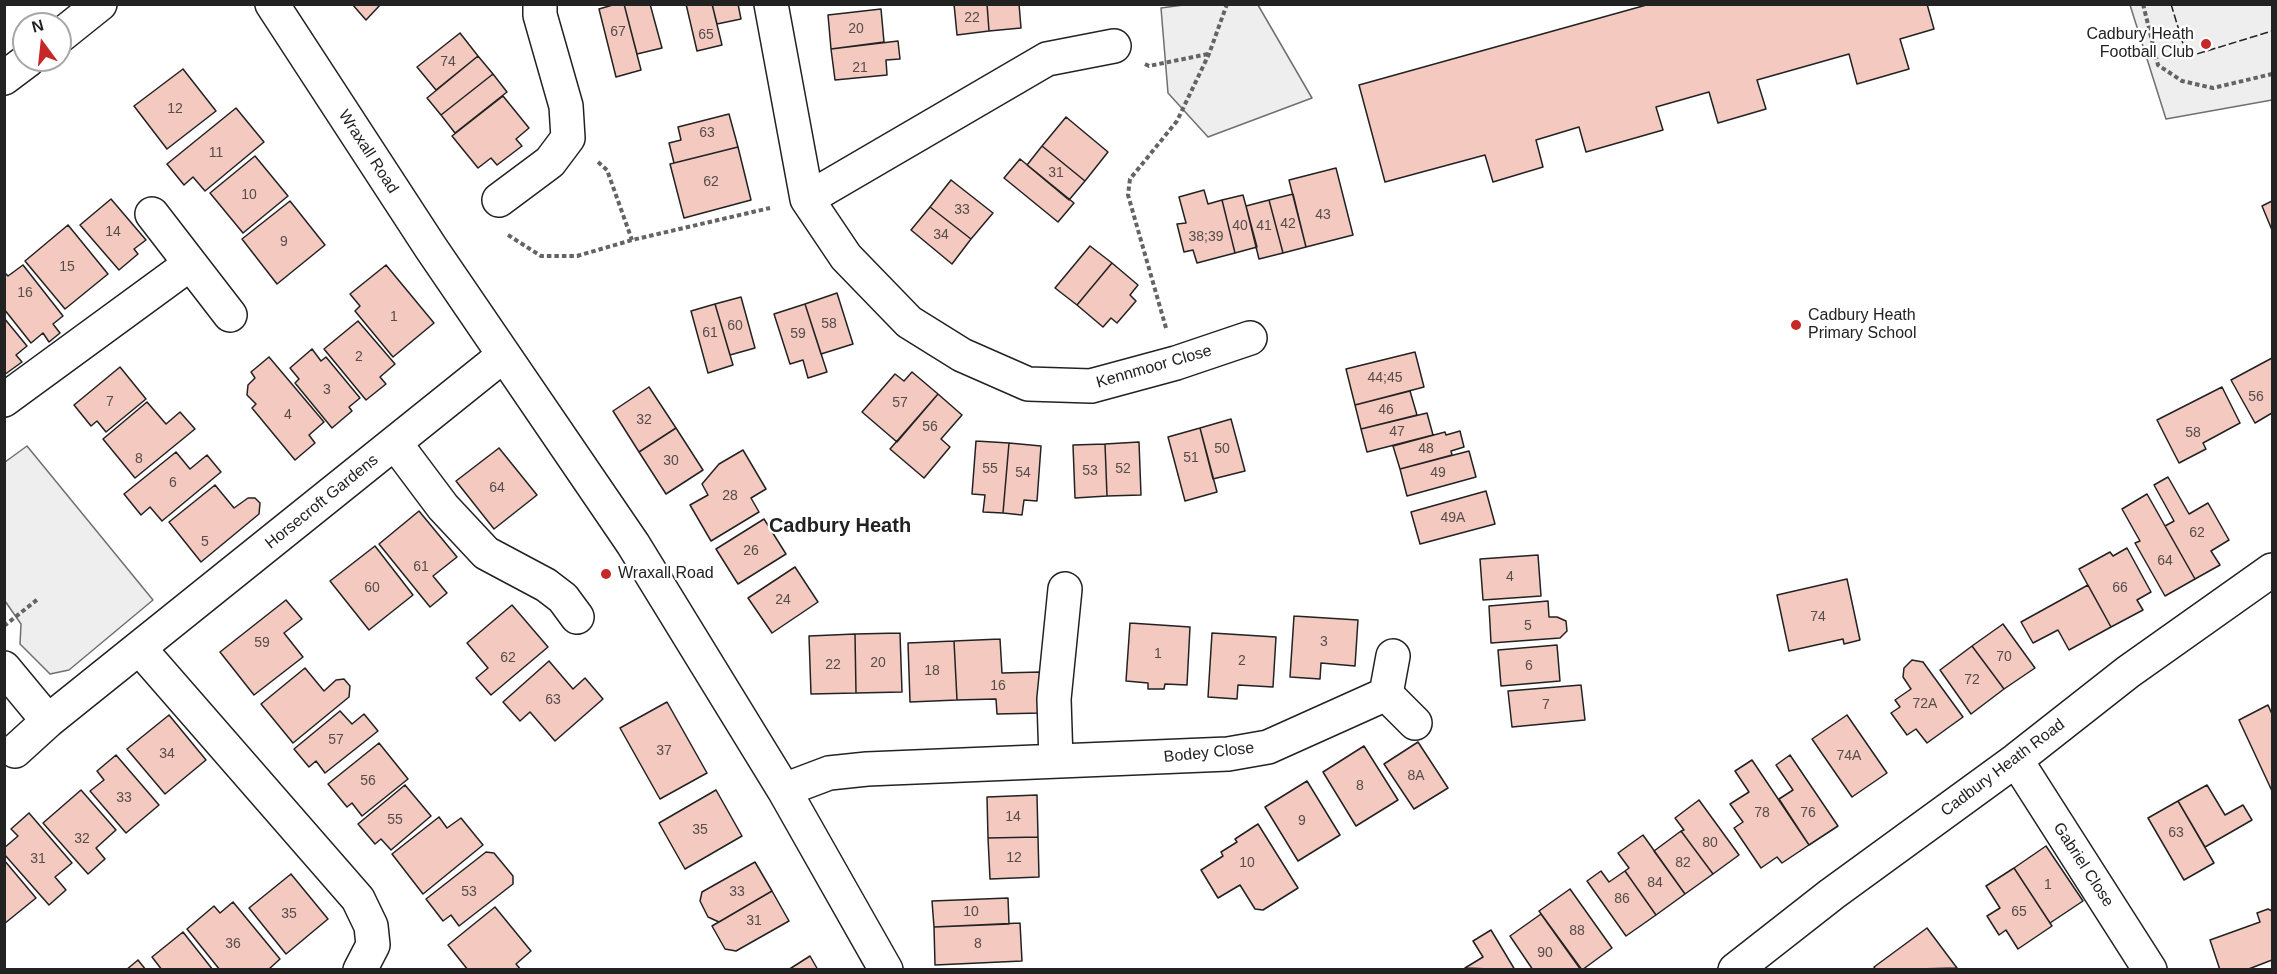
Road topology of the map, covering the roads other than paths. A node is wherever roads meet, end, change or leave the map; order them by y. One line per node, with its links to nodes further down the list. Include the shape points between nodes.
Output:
1 (100, 4): 5 (street)
2 (272, 4): 13 (street, Wraxall Road)
3 (540, 4): 7 (street, via 566,106 568,138 550,162)
4 (771, 4): 8 (street, Kennmoor Close)
5 (72, 26)
6 (1114, 46): 8 (street, via 1047,59)
7 (499, 200)
8 (807, 200): 12 (street, Kennmoor Close, via 846,257 909,322 962,355 1028,384 1091,386)
9 (152, 214): 10 (street)
10 (190, 264): 11 (street); 14 (street)
11 (230, 315)
12 (1250, 338)
13 (504, 355): 15 (street, Horsecroft Gardens); 28 (street, Wraxall Road, via 633,544)
14 (4, 400)
15 (395, 443): 18 (street, via 443,507 486,553 546,585); 19 (street, Horsecroft Gardens)
16 (2272, 570): 26 (street, Cadbury Heath Road, via 2128,672)
17 (1065, 589): 27 (street, via 1054,699)
18 (578, 617)
19 (140, 649): 23 (street, Horsecroft Gardens); 29 (street, via 358,899 371,926 373,945)
20 (1393, 656): 22 (street)
21 (4, 668): 23 (street)
22 (1386, 694): 24 (street); 27 (street, Bodey Close, via 1268,747 1176,758)
23 (48, 721): 25 (street, Horsecroft Gardens)
24 (1415, 723)
25 (15, 751)
26 (2016, 760): 31 (street, Cadbury Heath Road); 32 (street, Gabriel Close)
27 (1056, 761): 28 (street, Bodey Close, via 829,773)
28 (783, 790): 30 (street, Wraxall Road)
29 (360, 969)
30 (886, 969)
31 (1735, 969)
32 (2150, 969)

